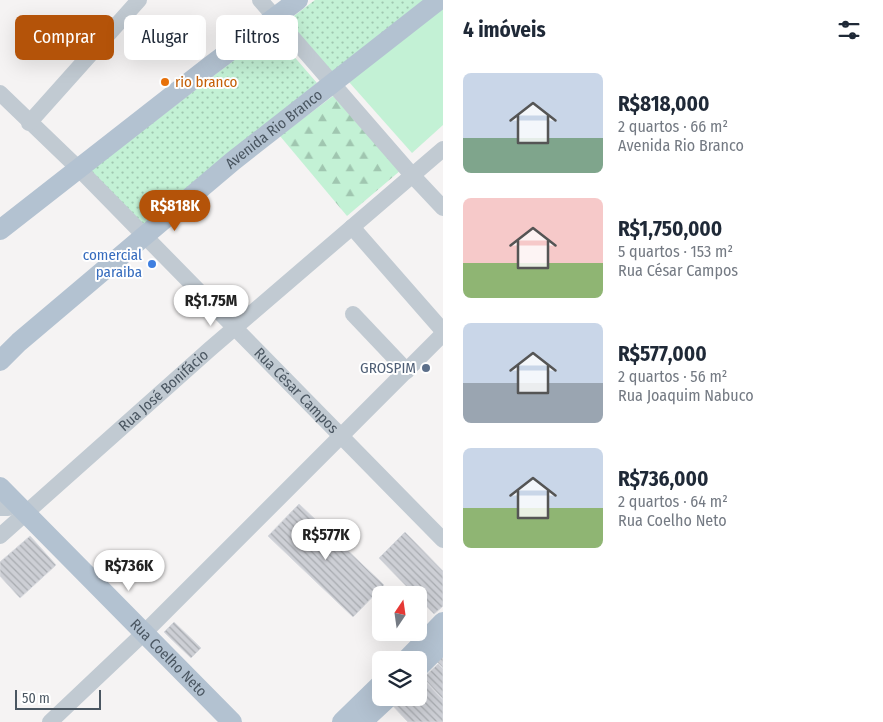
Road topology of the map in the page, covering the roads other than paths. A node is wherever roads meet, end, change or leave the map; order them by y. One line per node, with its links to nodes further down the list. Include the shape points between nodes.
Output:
1 (139, 0): 11 (street)
2 (260, 0): 5 (street)
3 (298, 0): 6 (main road)
4 (439, 0): 9 (main road, Avenida Rio Branco)
5 (274, 15)
6 (279, 15)
7 (298, 43): 9 (street)
8 (220, 60): 13 (main road)
9 (332, 83): 14 (street); 18 (main road, Avenida Rio Branco)
10 (0, 93): 11 (street, Rua César Campos)
11 (29, 123): 13 (street, Rua César Campos)
12 (443, 150): 14 (street, Rua José Bonifácio)
13 (78, 168): 17 (main road); 18 (street, Rua César Campos)
14 (412, 175): 15 (street); 16 (street, Rua José Bonifácio)
15 (443, 208)
16 (352, 227): 20 (street, Rua José Bonifácio); 21 (street)
17 (0, 230)
18 (144, 235): 20 (street, Rua César Campos); 22 (main road, Avenida Rio Branco)
19 (353, 314): 23 (street)
20 (235, 328): 24 (street, Rua César Campos); 26 (street, Rua José Bonifácio)
21 (443, 333): 23 (street)
22 (0, 361)
23 (407, 371): 24 (street)
24 (342, 435): 28 (street, Rua César Campos); 30 (street)
25 (0, 487): 26 (main road, Rua Coelho Neto)
26 (11, 510): 27 (street, Rua José Bonifácio); 30 (main road, Rua Coelho Neto)
27 (0, 536)
28 (443, 540)
29 (443, 622): 32 (main road)
30 (141, 636): 36 (street); 37 (main road, Rua Coelho Neto); 38 (main road, Rua Coelho Neto)
31 (443, 643): 33 (main road)
32 (415, 651)
33 (427, 659)
34 (372, 693): 39 (main road)
35 (379, 706): 40 (main road)
36 (50, 722)
37 (219, 722)
38 (232, 722)
39 (342, 722)
40 (362, 722)

